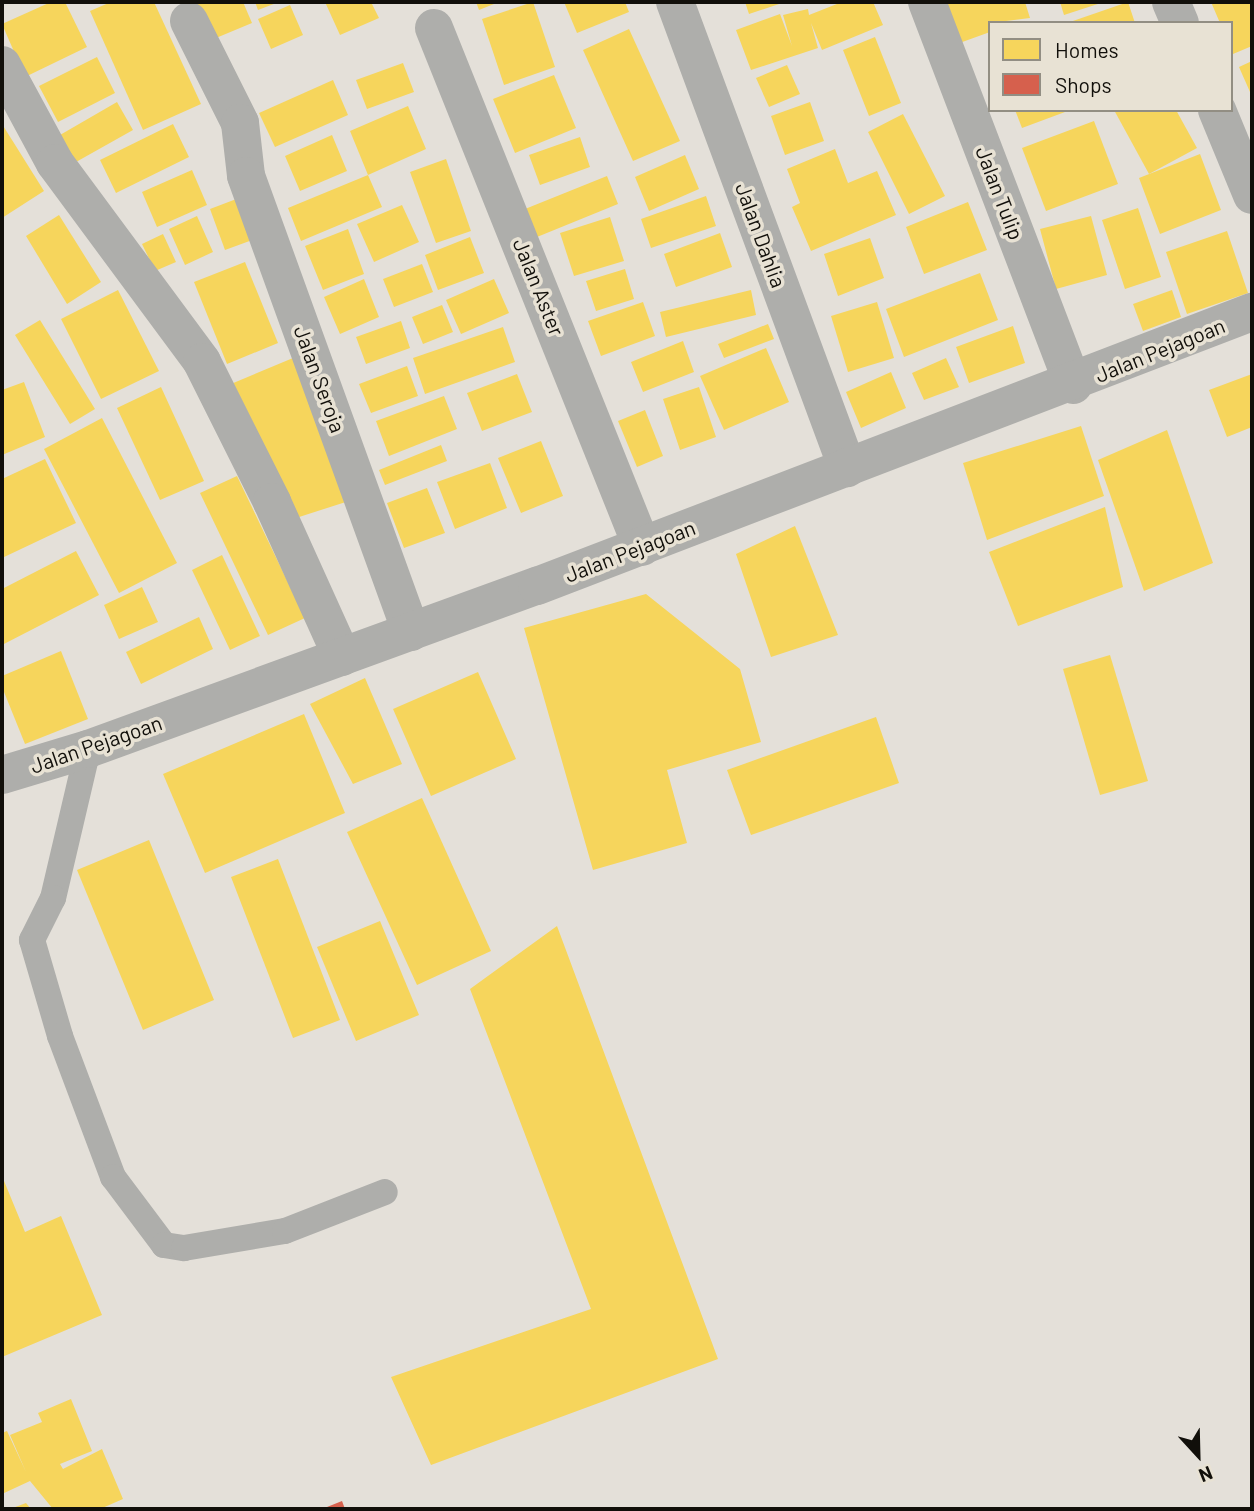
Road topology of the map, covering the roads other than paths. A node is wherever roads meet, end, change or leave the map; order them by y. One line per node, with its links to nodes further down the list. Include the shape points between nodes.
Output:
1 (675, 2): 12 (street, Jalan Dahlia)
2 (926, 2): 11 (street, Jalan Tulip)
3 (1171, 2): 5 (street)
4 (189, 21): 14 (street, Jalan Seroja, via 240,123 246,176)
5 (1179, 21)
6 (434, 28): 13 (street, Jalan Aster)
7 (2, 65): 15 (street, via 55,163 202,362)
8 (1218, 112): 9 (street)
9 (1252, 195)
10 (1252, 312): 11 (street, Jalan Pejagoan)
11 (1073, 385): 12 (street, Jalan Pejagoan)
12 (847, 468): 13 (street, Jalan Pejagoan)
13 (642, 547): 14 (street, Jalan Pejagoan)
14 (411, 632): 15 (street, Jalan Pejagoan)
15 (342, 657): 16 (street, Jalan Pejagoan)
16 (88, 749): 17 (street, Jalan Pejagoan); 18 (lane, via 53,898 32,940 60,1036 113,1177 164,1245 184,1248 285,1231)
17 (2, 775)
18 (385, 1192)

